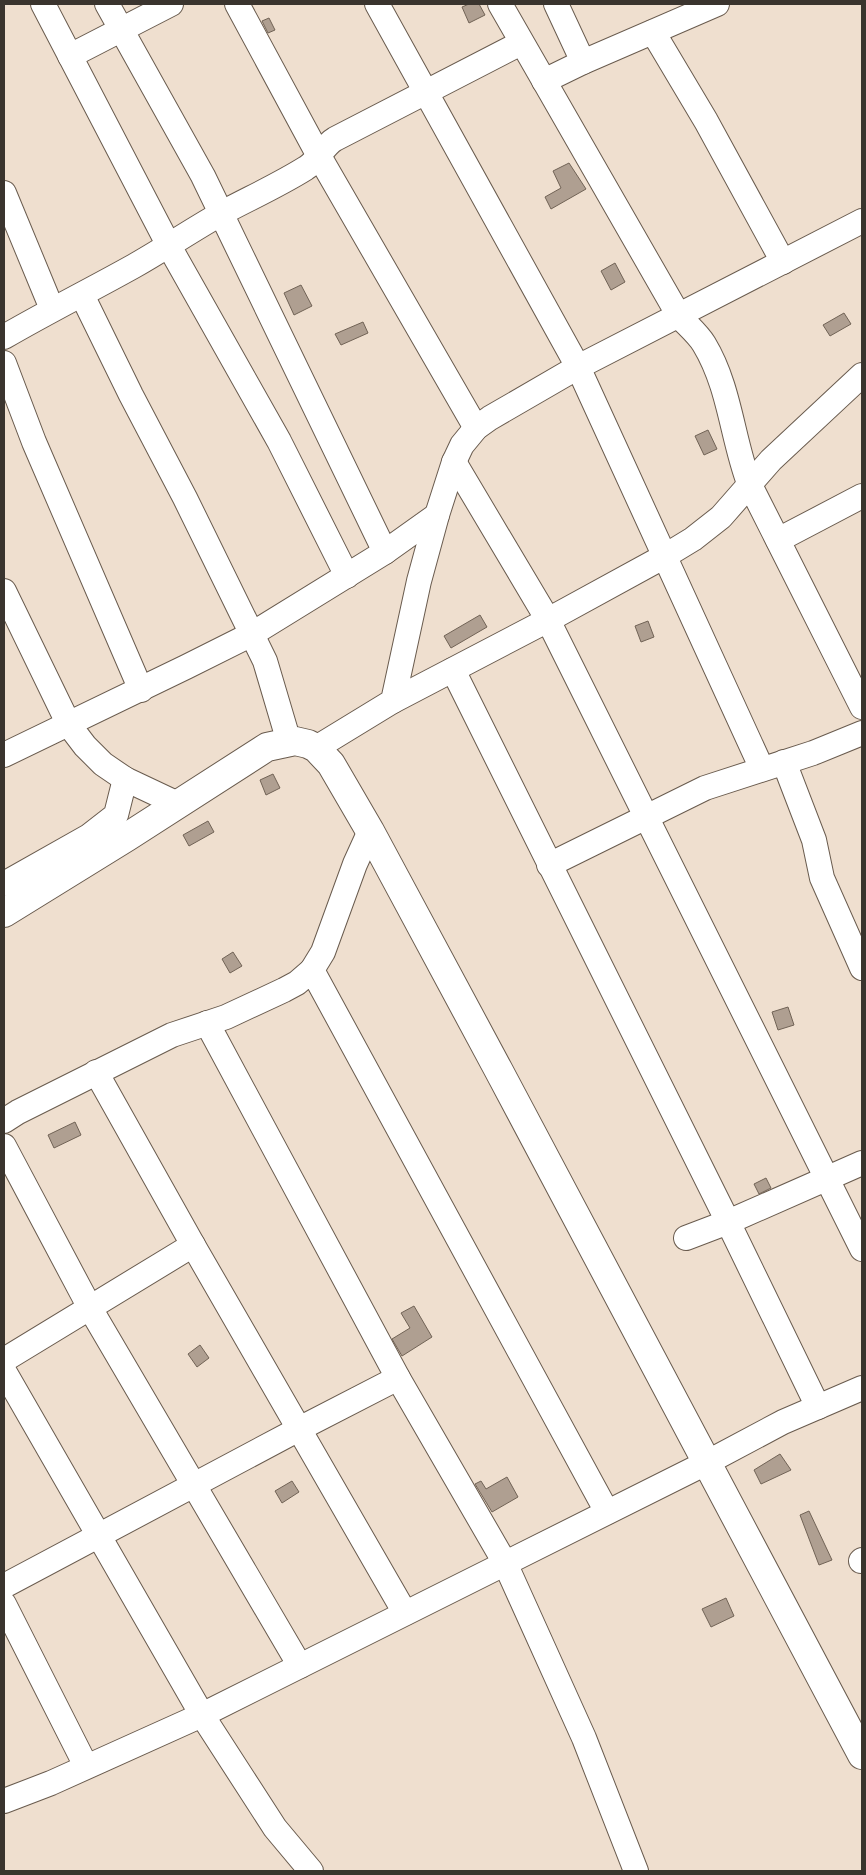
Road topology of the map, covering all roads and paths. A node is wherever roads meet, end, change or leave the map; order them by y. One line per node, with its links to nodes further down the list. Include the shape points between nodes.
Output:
1 (43, 4): 13 (street)
2 (107, 4): 10 (street)
3 (171, 4): 10 (street)
4 (237, 4): 17 (street)
5 (377, 4): 16 (street)
6 (500, 4): 12 (street)
7 (556, 4): 14 (street)
8 (717, 4): 9 (street)
9 (680, 11): 11 (street)
10 (120, 30): 13 (street); 19 (street, via 203,176)
11 (653, 32): 14 (street); 22 (street, via 706,120)
12 (521, 43): 15 (street); 16 (street)
13 (70, 56): 21 (street)
14 (583, 62): 15 (street)
15 (544, 81): 25 (street)
16 (427, 92): 17 (street, via 335,139); 28 (street)
17 (319, 156): 19 (street, via 306,168); 30 (street)
18 (4, 193): 24 (street)
19 (220, 215): 21 (street); 36 (street)
20 (862, 222): 22 (street)
21 (169, 246): 23 (street); 38 (street, via 279,441)
22 (783, 262): 25 (street)
23 (82, 295): 24 (street); 41 (street)
24 (52, 308): 26 (street)
25 (679, 316): 28 (street); 32 (street, via 703,342 719,374)
26 (4, 336)
27 (4, 363): 43 (street, via 34,442)
28 (578, 368): 30 (street); 37 (street)
29 (862, 375): 32 (street)
30 (476, 428): 31 (street, via 462,445)
31 (454, 462): 34 (street); 40 (street)
32 (749, 483): 35 (street); 37 (street, via 710,526)
33 (862, 496): 35 (street)
34 (437, 515): 36 (street); 44 (street)
35 (778, 540): 45 (street)
36 (385, 552): 38 (street)
37 (665, 556): 40 (street); 52 (street)
38 (347, 576): 41 (street)
39 (4, 591): 46 (street)
40 (548, 620): 42 (street); 55 (street)
41 (252, 634): 43 (street); 48 (street, via 273,684)
42 (453, 670): 44 (street); 57 (street)
43 (141, 690): 46 (street)
44 (393, 700): 49 (street)
45 (862, 707)
46 (69, 725): 50 (street); 53 (street, via 102,764)
47 (862, 733): 51 (street)
48 (288, 742): 49 (main road); 54 (main road, via 267,747)
49 (316, 748): 56 (main road, via 331,764)
50 (4, 755)
51 (784, 762): 52 (street); 60 (street, via 814,840 822,878)
52 (762, 770): 55 (street, via 705,788)
53 (125, 779): 54 (street); 58 (street, via 116,815 89,836)
54 (178, 804): 59 (main road)
55 (646, 817): 57 (street); 67 (street)
56 (370, 831): 61 (street, via 323,952); 79 (main road)
57 (549, 865): 68 (street)
58 (4, 884)
59 (4, 913)
60 (862, 968)
61 (312, 970): 62 (street, via 284,990); 81 (street)
62 (207, 1023): 63 (street, via 172,1035); 75 (street)
63 (96, 1072): 64 (street); 70 (street)
64 (4, 1121)
65 (4, 1146): 72 (street)
66 (862, 1162): 67 (street)
67 (828, 1177): 68 (street); 71 (street)
68 (728, 1222): 69 (street); 77 (street)
69 (686, 1238)
70 (193, 1245): 72 (street); 78 (street)
71 (862, 1249)
72 (90, 1308): 73 (street); 80 (street)
73 (4, 1360)
74 (4, 1371): 82 (street)
75 (398, 1378): 78 (street); 83 (street)
76 (862, 1388): 77 (street)
77 (818, 1407): 79 (street)
78 (299, 1429): 80 (street); 86 (street)
79 (706, 1463): 81 (street); 89 (main road)
80 (194, 1485): 82 (street); 87 (street)
81 (606, 1512): 83 (street)
82 (99, 1535): 84 (street); 88 (street)
83 (505, 1563): 86 (street); 93 (street, via 584,1738)
84 (4, 1586)
85 (4, 1604): 90 (street)
86 (405, 1613): 87 (street)
87 (300, 1666): 88 (street)
88 (202, 1714): 90 (street); 92 (street, via 275,1828)
89 (862, 1755)
90 (86, 1766): 91 (street, via 51,1784)
91 (4, 1801)
92 (312, 1871)
93 (636, 1871)

